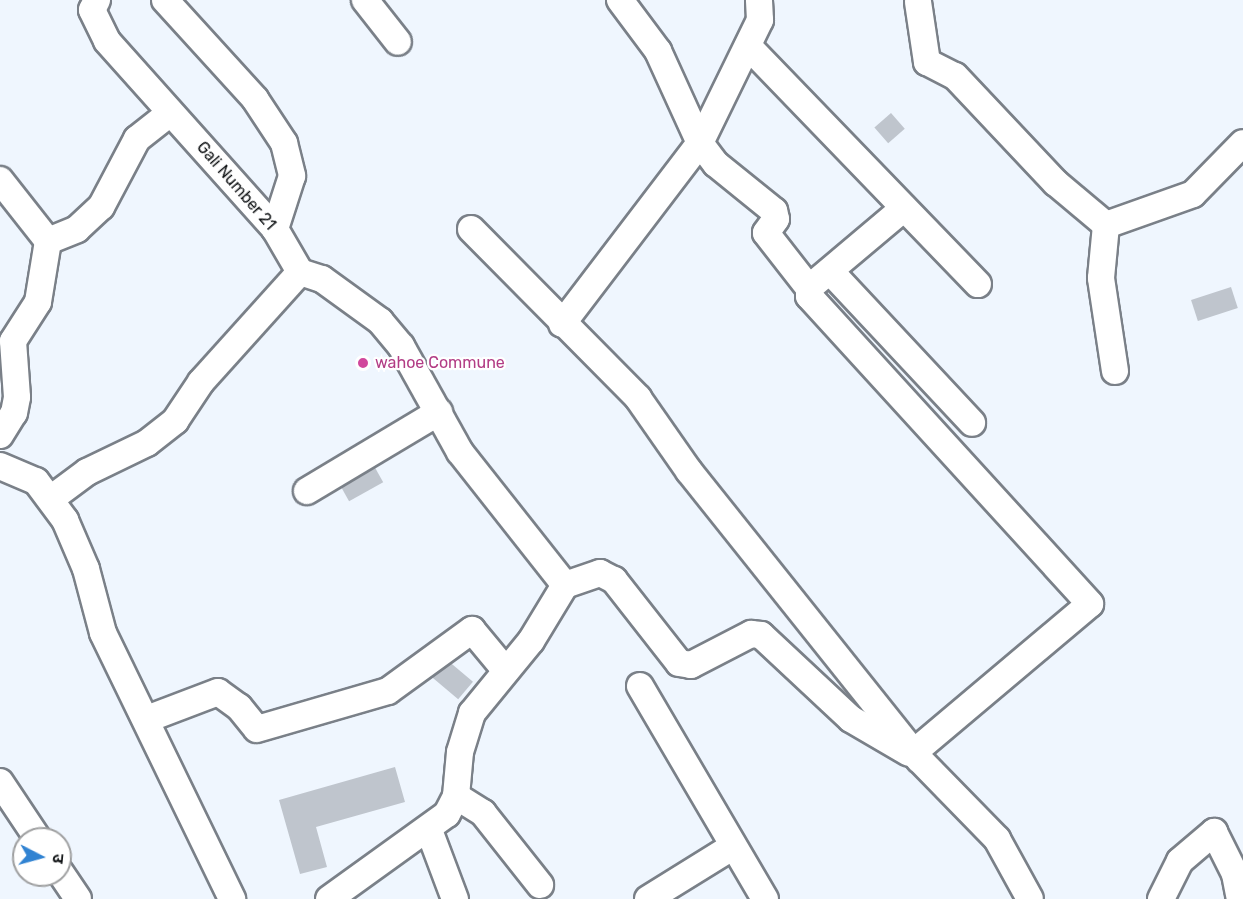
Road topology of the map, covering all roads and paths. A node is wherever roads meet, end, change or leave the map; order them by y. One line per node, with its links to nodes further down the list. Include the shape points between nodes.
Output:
1 (97, 0): 9 (street, Gali Number 21, via 92,10 108,41)
2 (165, 0): 15 (street, via 255,99 284,143 292,176)
3 (365, 0): 7 (street)
4 (620, 0): 10 (street, via 658,51)
5 (759, 0): 8 (street, via 760,20)
6 (918, 2): 14 (street, via 927,62 955,76 1056,183)
7 (398, 42)
8 (748, 46): 10 (street); 13 (street)
9 (170, 113): 15 (street, Gali Number 21); 17 (street, via 137,139 101,207 77,229)
10 (700, 143): 21 (street, via 716,164 774,211 776,219 766,233); 22 (street)
11 (1243, 143): 14 (street, via 1193,194)
12 (0, 180): 17 (street)
13 (904, 207): 18 (street); 20 (street)
14 (1106, 225): 23 (street, via 1101,278)
15 (275, 229): 19 (street, Gali Number 21)
16 (471, 229): 22 (street)
17 (48, 241): 26 (street, via 38,302 13,341 17,397 14,413)
18 (830, 271): 21 (street); 25 (street)
19 (300, 272): 24 (street, via 322,279 380,321 417,368); 29 (street, via 201,381 175,421 147,443 87,472)
20 (978, 284)
21 (809, 288): 34 (street, via 809,296 909,410 1090,604)
22 (562, 324): 34 (street, via 638,398 689,471)
23 (1115, 371)
24 (439, 411): 28 (street); 30 (street, via 460,452)
25 (972, 423)
26 (0, 435)
27 (0, 466): 29 (street, via 36,481)
28 (307, 491)
29 (52, 498): 33 (street, via 86,569 103,633)
30 (565, 585): 31 (street, via 531,640); 34 (street, via 600,573 609,576 674,659 685,665 751,634 761,635 851,719)
31 (506, 671): 33 (street, via 472,630 388,691 256,729 239,707 218,692); 36 (street, via 472,713 460,752)
32 (640, 687): 39 (street)
33 (147, 719): 42 (street)
34 (917, 755): 47 (street, via 998,839)
35 (0, 782): 37 (street)
36 (456, 796): 38 (street, via 447,814); 41 (street, via 483,813)
37 (30, 827)
38 (429, 830): 43 (street); 44 (street)
39 (732, 847): 45 (street); 46 (street)
40 (1239, 882): 48 (street, via 1214,832 1180,861)
41 (540, 885)
42 (232, 899)
43 (329, 899)
44 (455, 899)
45 (648, 899)
46 (765, 899)
47 (1030, 899)
48 (1161, 899)

